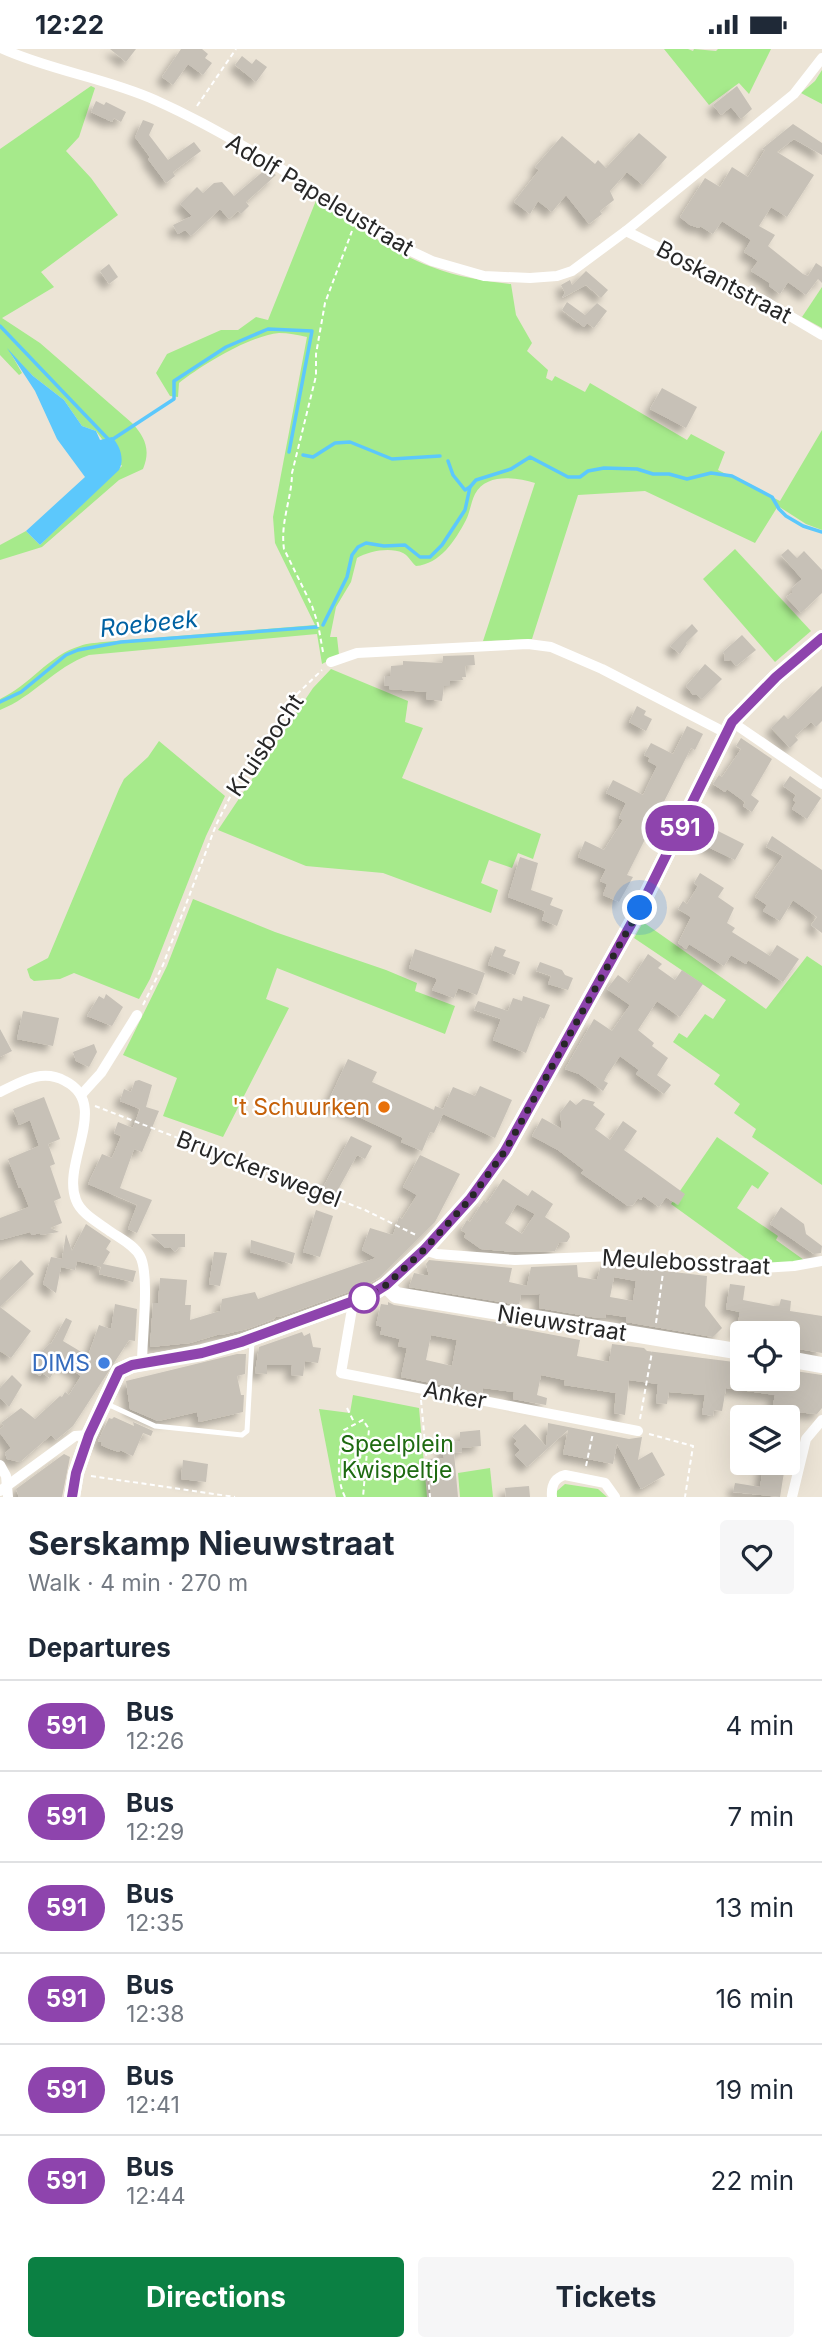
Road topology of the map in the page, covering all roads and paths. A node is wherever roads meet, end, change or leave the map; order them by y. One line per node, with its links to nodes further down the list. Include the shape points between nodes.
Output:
1 (3, 49): 4 (street, Adolf Papeleustraat, via 118,85)
2 (236, 49): 4 (path)
3 (822, 58): 6 (street, Adolf Papeleustraat, via 793,95)
4 (189, 117): 5 (street, Adolf Papeleustraat, via 272,163)
5 (358, 219): 6 (street, Adolf Papeleustraat, via 432,261 506,278 572,271); 9 (path, via 325,303 316,376 282,536 318,624)
6 (626, 231): 7 (street, Boskantstraat)
7 (822, 335)
8 (822, 638): 11 (street, via 776,677)
9 (322, 651)
10 (331, 662): 11 (street, via 357,653 528,643 551,647); 13 (path, Kruisbocht, via 293,698 236,785 216,825 163,965)
11 (729, 727): 12 (street); 16 (street, via 640,908 529,1111 471,1198)
12 (822, 784)
13 (137, 1015): 15 (street)
14 (0, 1092): 15 (street, via 46,1075 72,1084)
15 (83, 1099): 16 (path, Bruyckerswegel, via 365,1210); 25 (street, via 74,1194 80,1208 134,1248 142,1260)
16 (428, 1246): 18 (street, Meulebosstraat, via 437,1254 515,1261 614,1256); 19 (street)
17 (822, 1261): 18 (street, Meulebosstraat, via 747,1269)
18 (663, 1263): 22 (path)
19 (386, 1285): 20 (street); 22 (street, Nieuwstraat, via 396,1295)
20 (353, 1303): 21 (street); 27 (street, Anker, via 341,1373)
21 (253, 1338): 25 (street); 28 (lane, via 247,1431 242,1435 155,1426)
22 (653, 1338): 23 (street, Nieuwstraat); 33 (path)
23 (730, 1350)
24 (800, 1361): 26 (street)
25 (142, 1363): 28 (street, via 119,1371)
26 (822, 1365)
27 (420, 1388): 31 (street, Anker); 44 (path)
28 (104, 1403): 34 (street)
29 (347, 1408): 32 (path)
30 (822, 1420): 48 (street, via 806,1439)
31 (595, 1422): 33 (street, Anker); 37 (path)
32 (354, 1423): 42 (path, via 344,1430 339,1451 340,1487); 43 (path, via 363,1420 369,1429)
33 (638, 1431): 47 (path, via 693,1446)
34 (89, 1435): 36 (street); 38 (street, via 75,1436)
35 (0, 1465): 38 (street, via 6,1476)
36 (76, 1473): 40 (street); 41 (path)
37 (583, 1479): 45 (street, via 559,1477 553,1483); 46 (street, via 605,1483)
38 (3, 1488): 39 (street)
39 (8, 1497)
40 (72, 1497)
41 (236, 1497)
42 (345, 1497)
43 (363, 1497)
44 (430, 1497)
45 (552, 1497)
46 (615, 1497)
47 (685, 1497)
48 (792, 1497)

